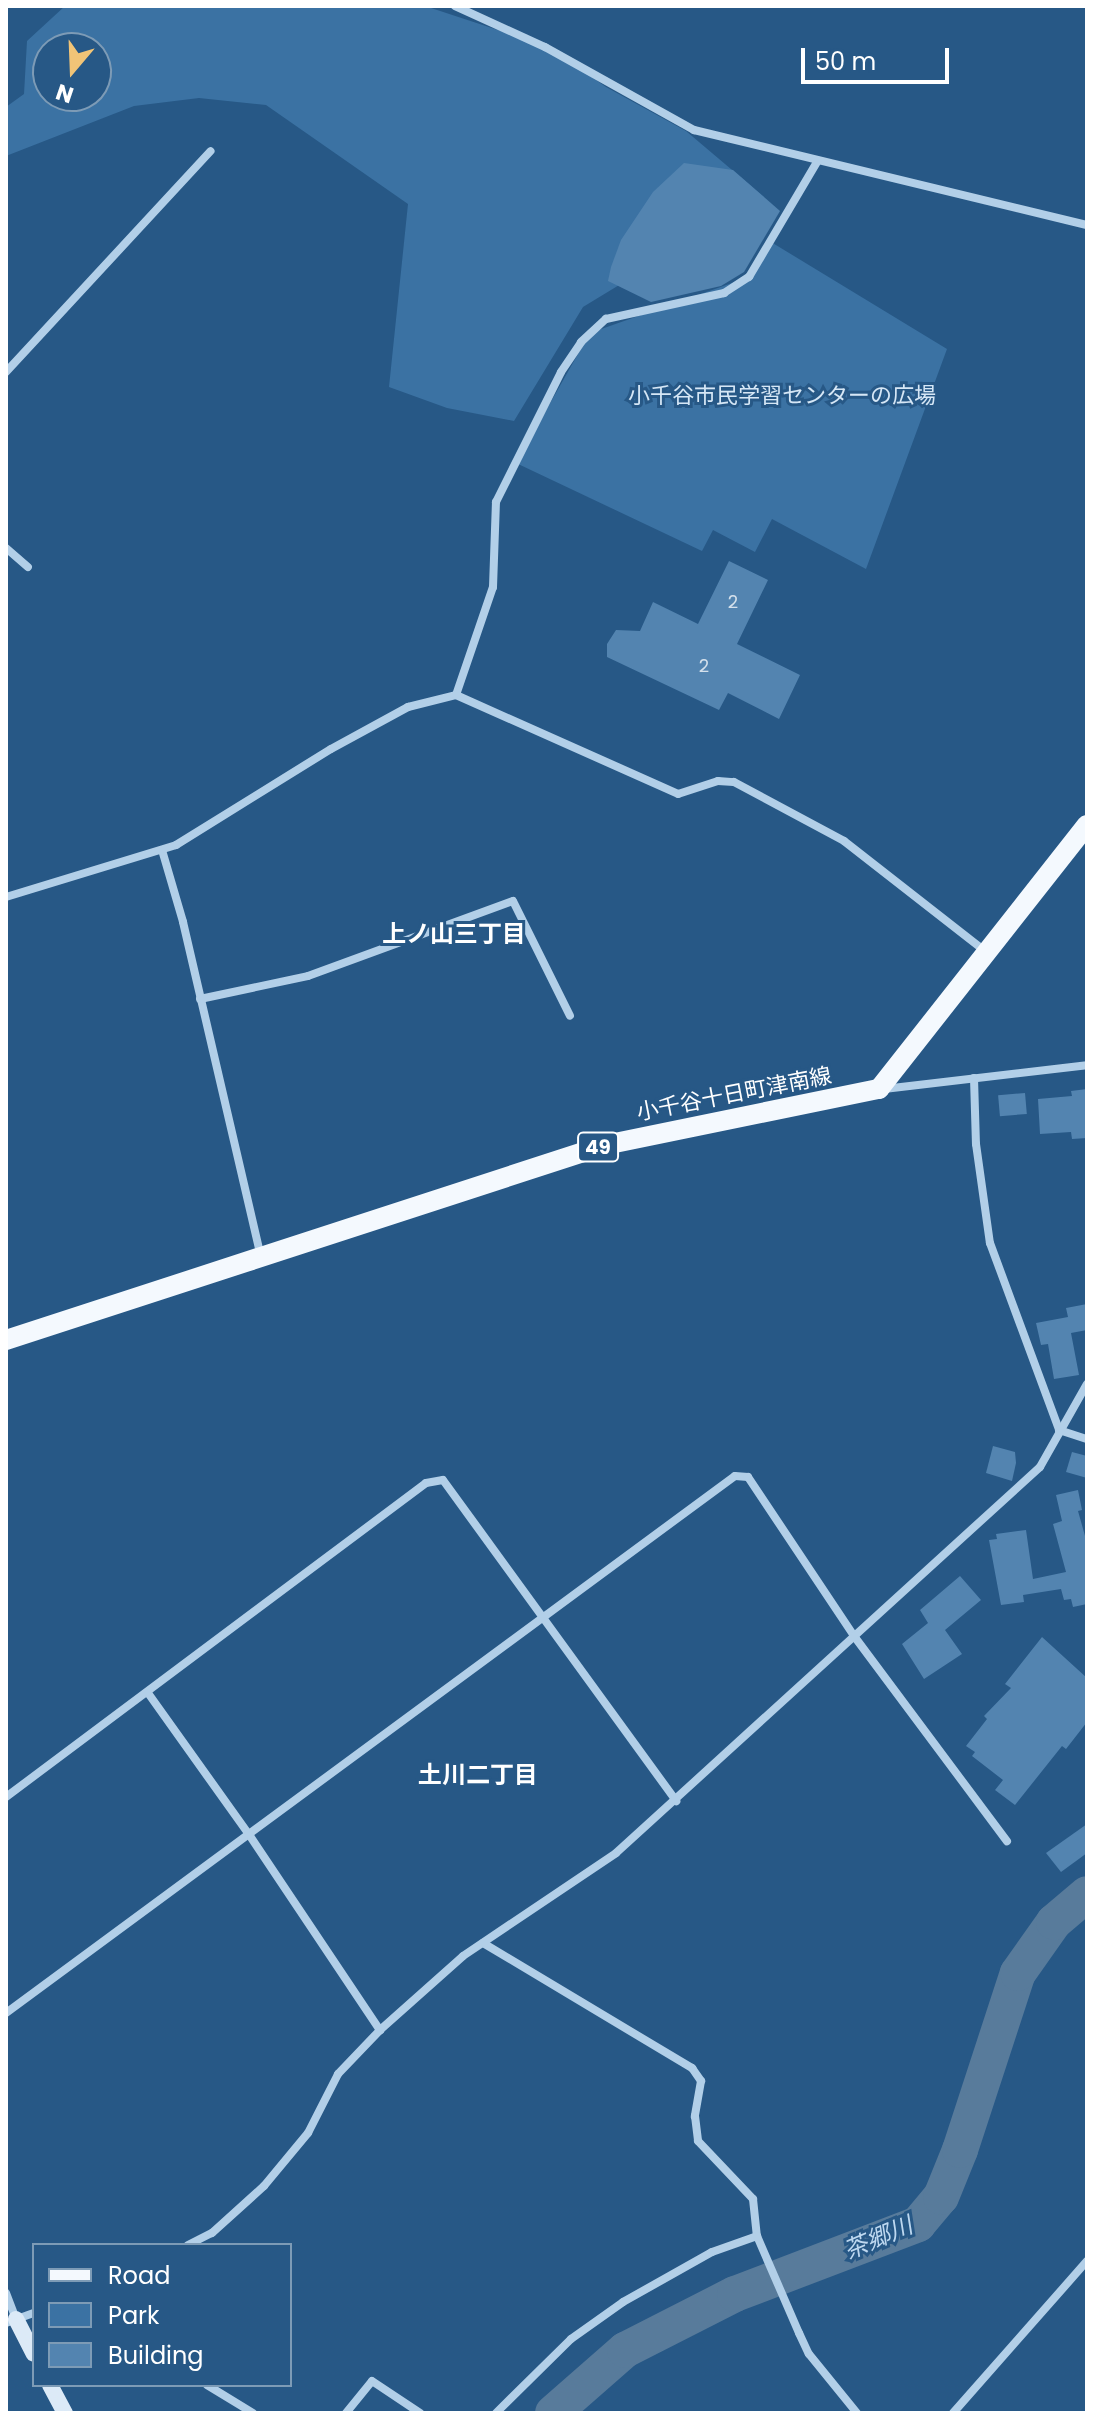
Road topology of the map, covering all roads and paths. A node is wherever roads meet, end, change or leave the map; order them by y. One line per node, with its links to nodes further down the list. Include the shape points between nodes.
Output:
1 (455, 6): 3 (street, via 545,47 694,130)
2 (211, 151): 5 (street)
3 (817, 162): 4 (street); 8 (street, via 749,277 724,293 606,319 581,342 496,502 493,587)
4 (1087, 225)
5 (6, 372)
6 (6, 548): 7 (street)
7 (28, 567)
8 (456, 695): 10 (street, via 408,707); 12 (street, via 678,794 718,781 734,782 844,841)
9 (1087, 825): 12 (main road)
10 (162, 850): 11 (street); 13 (street)
11 (6, 897)
12 (985, 951): 17 (main road)
13 (200, 999): 14 (street, via 308,976 513,901); 18 (street)
14 (570, 1016)
15 (1087, 1065): 16 (street)
16 (974, 1078): 17 (street); 21 (street, via 976,1144 990,1243)
17 (879, 1089): 18 (main road, 小千谷十日町津南線 / 49, via 605,1145)
18 (261, 1256): 19 (main road, 小千谷十日町津南線 / 49)
19 (6, 1340)
20 (1087, 1384): 21 (street)
21 (1059, 1430): 22 (street); 24 (street, via 1040,1467)
22 (1087, 1439)
23 (541, 1620): 24 (street, via 735,1476 748,1477); 25 (street, via 443,1480 426,1483); 27 (street); 28 (street)
24 (854, 1636): 27 (street); 29 (street)
25 (148, 1693): 26 (street); 28 (street)
26 (6, 1797)
27 (676, 1801): 30 (street, via 616,1853)
28 (250, 1836): 31 (street); 32 (street)
29 (1007, 1841)
30 (483, 1943): 32 (street); 33 (street, via 692,2068 701,2081 695,2116 698,2141 753,2199)
31 (6, 2013)
32 (380, 2030): 34 (street, via 338,2074 308,2133 264,2186 212,2233)
33 (757, 2236): 46 (street, via 712,2252 623,2302 571,2339); 47 (street, via 809,2354)
34 (192, 2243)
35 (1087, 2261): 48 (street)
36 (6, 2293): 38 (street)
37 (32, 2314): 38 (street)
38 (11, 2321): 39 (street)
39 (32, 2351)
40 (51, 2387): 42 (street)
41 (210, 2387): 43 (street)
42 (65, 2413)
43 (253, 2413)
44 (346, 2413): 45 (street, via 372,2381)
45 (420, 2413)
46 (496, 2413)
47 (857, 2413)
48 (953, 2413)

